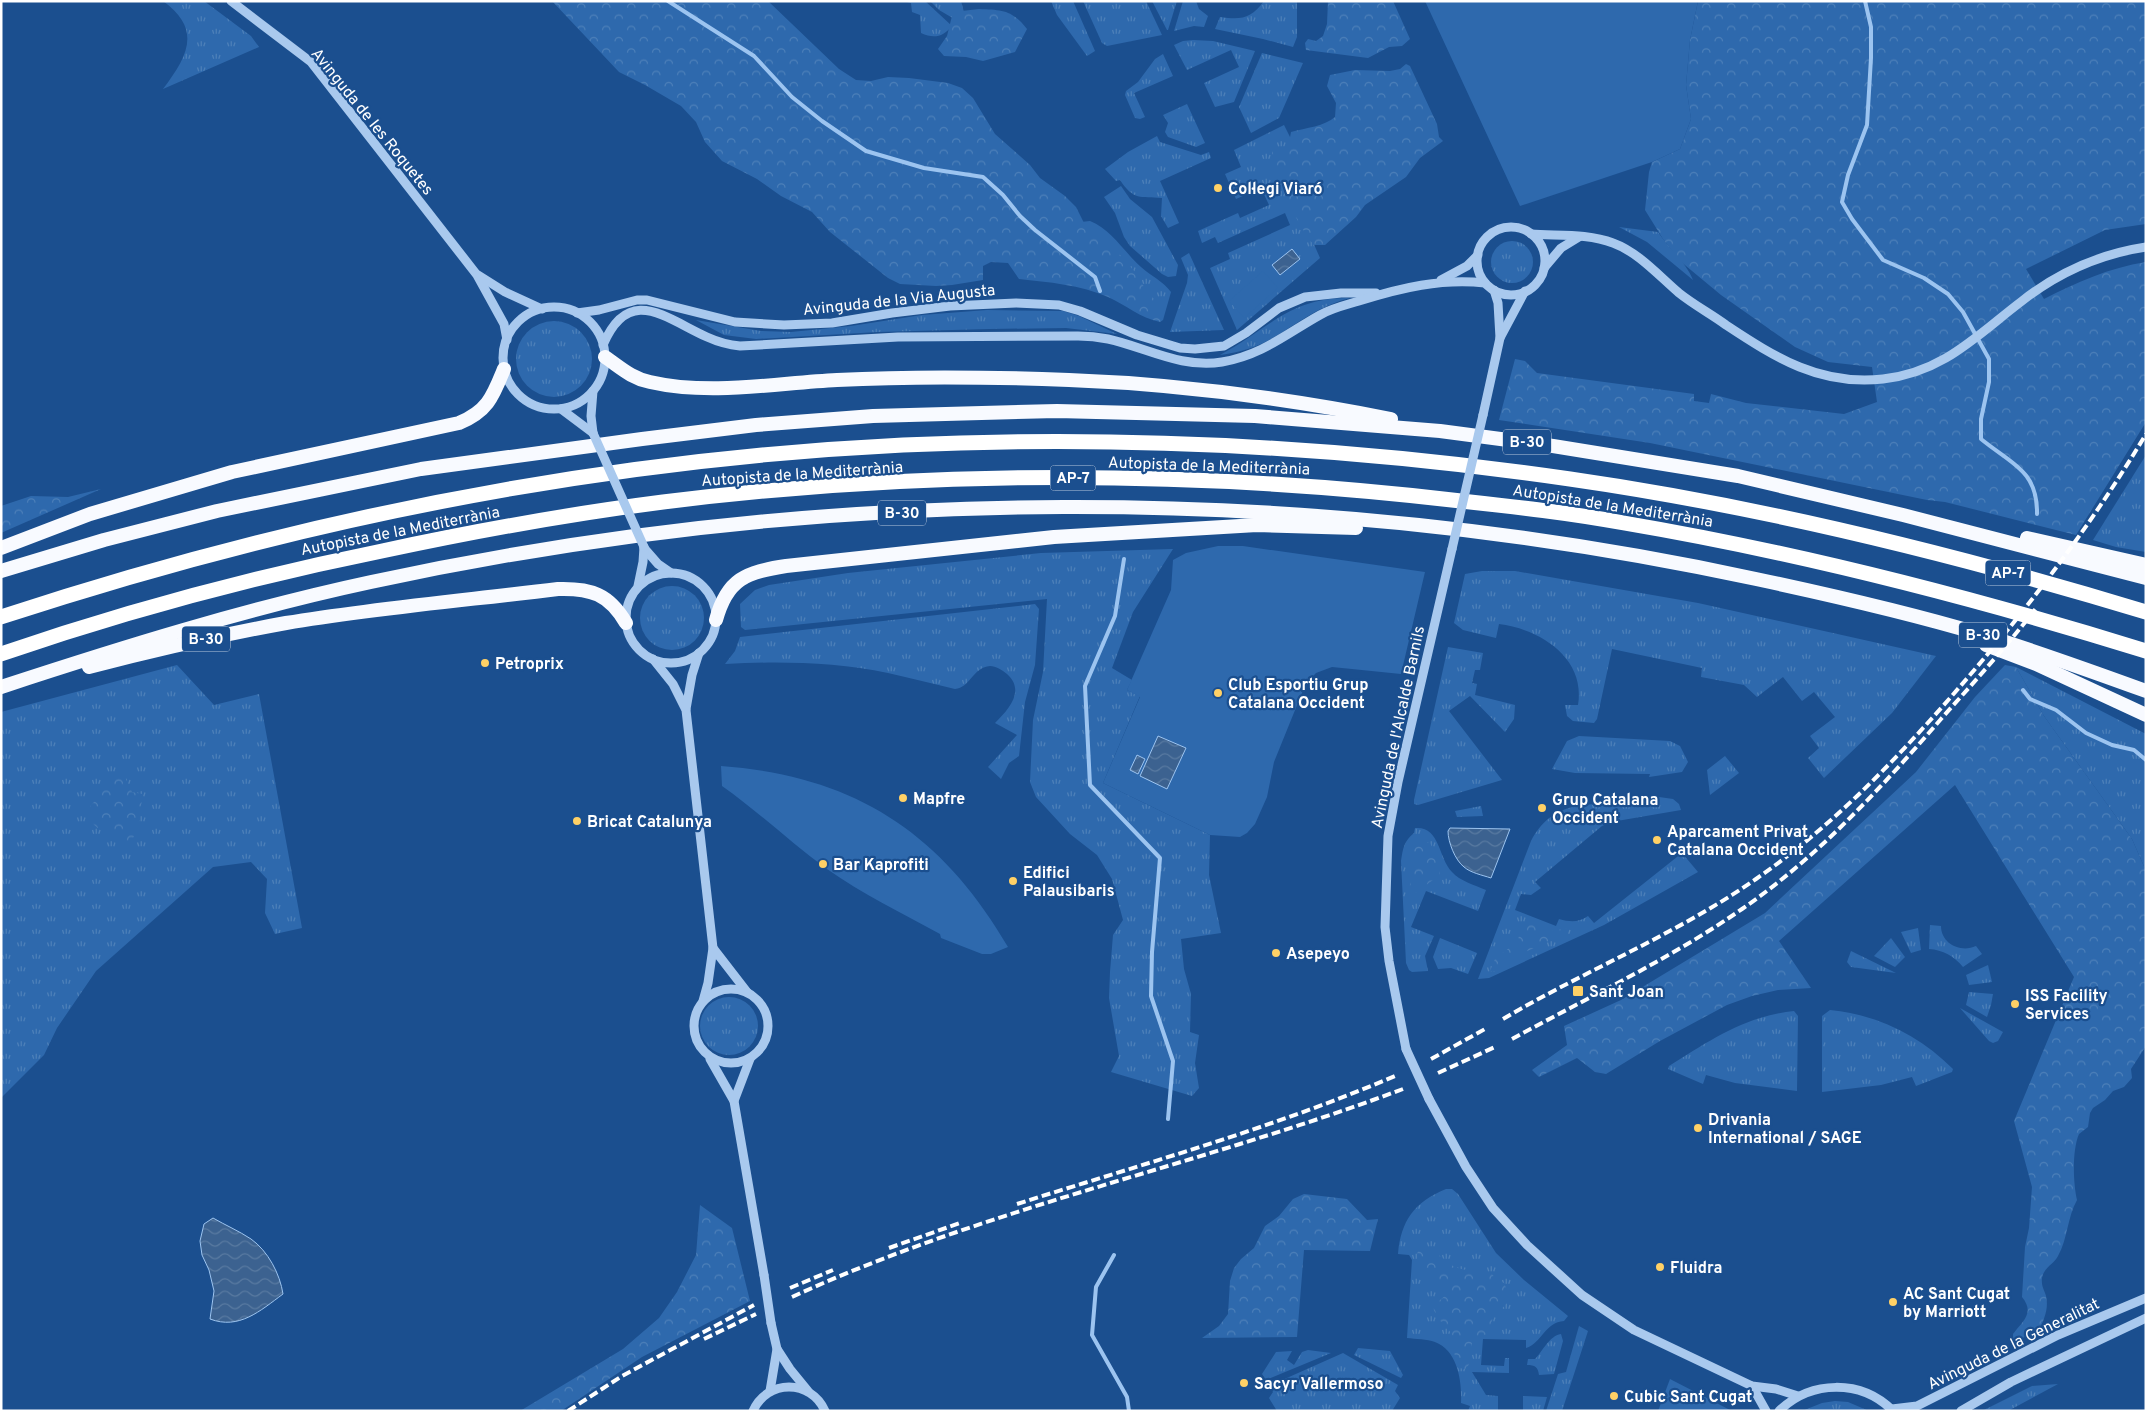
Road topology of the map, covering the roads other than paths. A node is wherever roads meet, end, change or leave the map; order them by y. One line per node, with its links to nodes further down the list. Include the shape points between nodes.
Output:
1 (231, 1): 7 (street, Avinguda de les Roquetes, via 311,62)
2 (1531, 234): 3 (street); 5 (street, via 1516,228 1498,230 1486,238); 6 (street, via 1542,249)
3 (1579, 237): 4 (street, via 1599,239 1622,247 1683,295 1778,358 1815,374 1850,379 1884,379 1937,363 1973,342 2022,301 2079,265); 6 (street, via 1561,248)
4 (2146, 247)
5 (1478, 256): 8 (street, Avinguda de la Via Augusta); 9 (street, via 1478,270)
6 (1544, 268): 11 (street, via 1537,282)
7 (477, 275): 13 (street, Avinguda de les Roquetes); 16 (street, Avinguda de les Roquetes, via 504,324)
8 (1439, 282): 9 (street, Avinguda de la Via Augusta); 12 (street, Avinguda de la Via Augusta)
9 (1485, 283): 10 (street)
10 (1494, 290): 11 (street, via 1509,294); 15 (street, Avinguda de l'Alcalde Barnils)
11 (1525, 291): 15 (street, Avinguda de l'Alcalde Barnils)
12 (1386, 293): 14 (street, Avinguda de la Via Augusta, via 1341,292 1305,297 1279,308 1224,346 1195,349 1180,348 1137,335 1069,308 1034,303 950,306 832,323 784,326 735,322 647,300); 17 (street, Avinguda de la Via Augusta, via 1322,314 1258,352 1207,364 1172,358 1107,339 1078,336 898,337 740,346 716,341 660,314 638,310 628,312 614,323)
13 (542, 309): 14 (street, via 562,308); 16 (street, via 518,322)
14 (577, 313): 17 (street, via 595,328)
15 (1500, 338): 54 (street, Avinguda de l'Alcalde Barnils, bridge, via 1388,836 1386,935 1406,1049 1466,1167 1493,1208 1527,1246 1575,1289 1634,1330)
16 (507, 340): 18 (street, via 503,354)
17 (604, 351): 19 (street, via 602,376); 21 (highway, via 621,370 635,378 688,387 728,388 904,378 1120,382 1314,404)
18 (504, 369): 20 (street, via 512,386 525,400 542,408); 26 (highway, via 487,405 459,423 232,472 90,514)
19 (593, 391): 20 (street, via 578,403); 22 (street, via 590,416)
20 (560, 409): 22 (street)
21 (1440, 431): 23 (highway, B-30, via 1738,476); 28 (highway, B-30, via 1255,416 1076,411 941,413 756,425 479,461 352,482 169,522)
22 (593, 433): 25 (street, bridge)
23 (1904, 515): 27 (highway, via 1989,529); 30 (highway, B-30)
24 (1466, 530): 32 (highway, B-30, via 1649,558); 35 (highway, B-30, via 1227,526 1014,541 786,566 743,578 726,593); 41 (highway, B-30, via 1222,510 1031,507 922,511 685,531 498,557 358,584 159,636)
25 (644, 547): 29 (street, via 658,564); 31 (street)
26 (1, 548)
27 (2146, 565)
28 (1, 571)
29 (671, 573): 31 (street, via 656,575); 35 (street, via 688,576 702,586 713,603)
30 (2146, 578)
31 (638, 586): 36 (street, via 627,606)
32 (1816, 592): 42 (highway, B-30, via 1977,633); 44 (highway, via 1980,643 2036,664)
33 (2146, 612): 34 (highway, Autopista de la Mediterrània / AP-7, via 1884,541 1760,513 1618,487 1492,468 1350,453 1093,442 855,449 709,461 563,481 297,532 156,569)
34 (1, 617)
35 (716, 620): 38 (street, via 712,636)
36 (626, 623): 40 (street, via 635,645); 41 (highway, B-30, via 617,607 598,594 558,589 286,623)
37 (2146, 651): 39 (highway, Autopista de la Mediterrània / AP-7, via 1993,606 1851,570 1744,545 1620,522 1355,490 1220,481 1103,478 793,489 664,502 551,519 291,570 160,605)
38 (699, 652): 40 (street, via 675,662); 43 (street)
39 (1, 654)
40 (653, 659): 43 (street, via 673,684)
41 (1, 688)
42 (2146, 691)
43 (686, 710): 45 (street)
44 (2146, 715)
45 (713, 948): 46 (street); 47 (street)
46 (748, 993): 47 (street, via 723,990); 49 (street, via 763,1007 768,1026 763,1046)
47 (704, 1001): 48 (street, via 695,1015 694,1031 699,1046)
48 (709, 1056): 49 (street, via 727,1063 739,1063); 50 (street)
49 (750, 1058): 50 (street)
50 (734, 1101): 53 (street, bridge)
51 (2146, 1298): 58 (street, Avinguda de la Generalitat, via 2058,1335 1917,1406)
52 (2146, 1318): 63 (street, via 2011,1382)
53 (777, 1349): 55 (street); 56 (street)
54 (1752, 1386): 57 (street, Avinguda de l'Alcalde Barnils); 61 (street)
55 (770, 1391): 56 (street, via 790,1386); 59 (street)
56 (810, 1392): 60 (street)
57 (1798, 1396): 58 (street, via 1822,1388 1846,1387 1870,1394); 62 (street)
58 (1892, 1410)
59 (753, 1411)
60 (825, 1411)
61 (1766, 1411)
62 (1779, 1411)
63 (1961, 1411)

